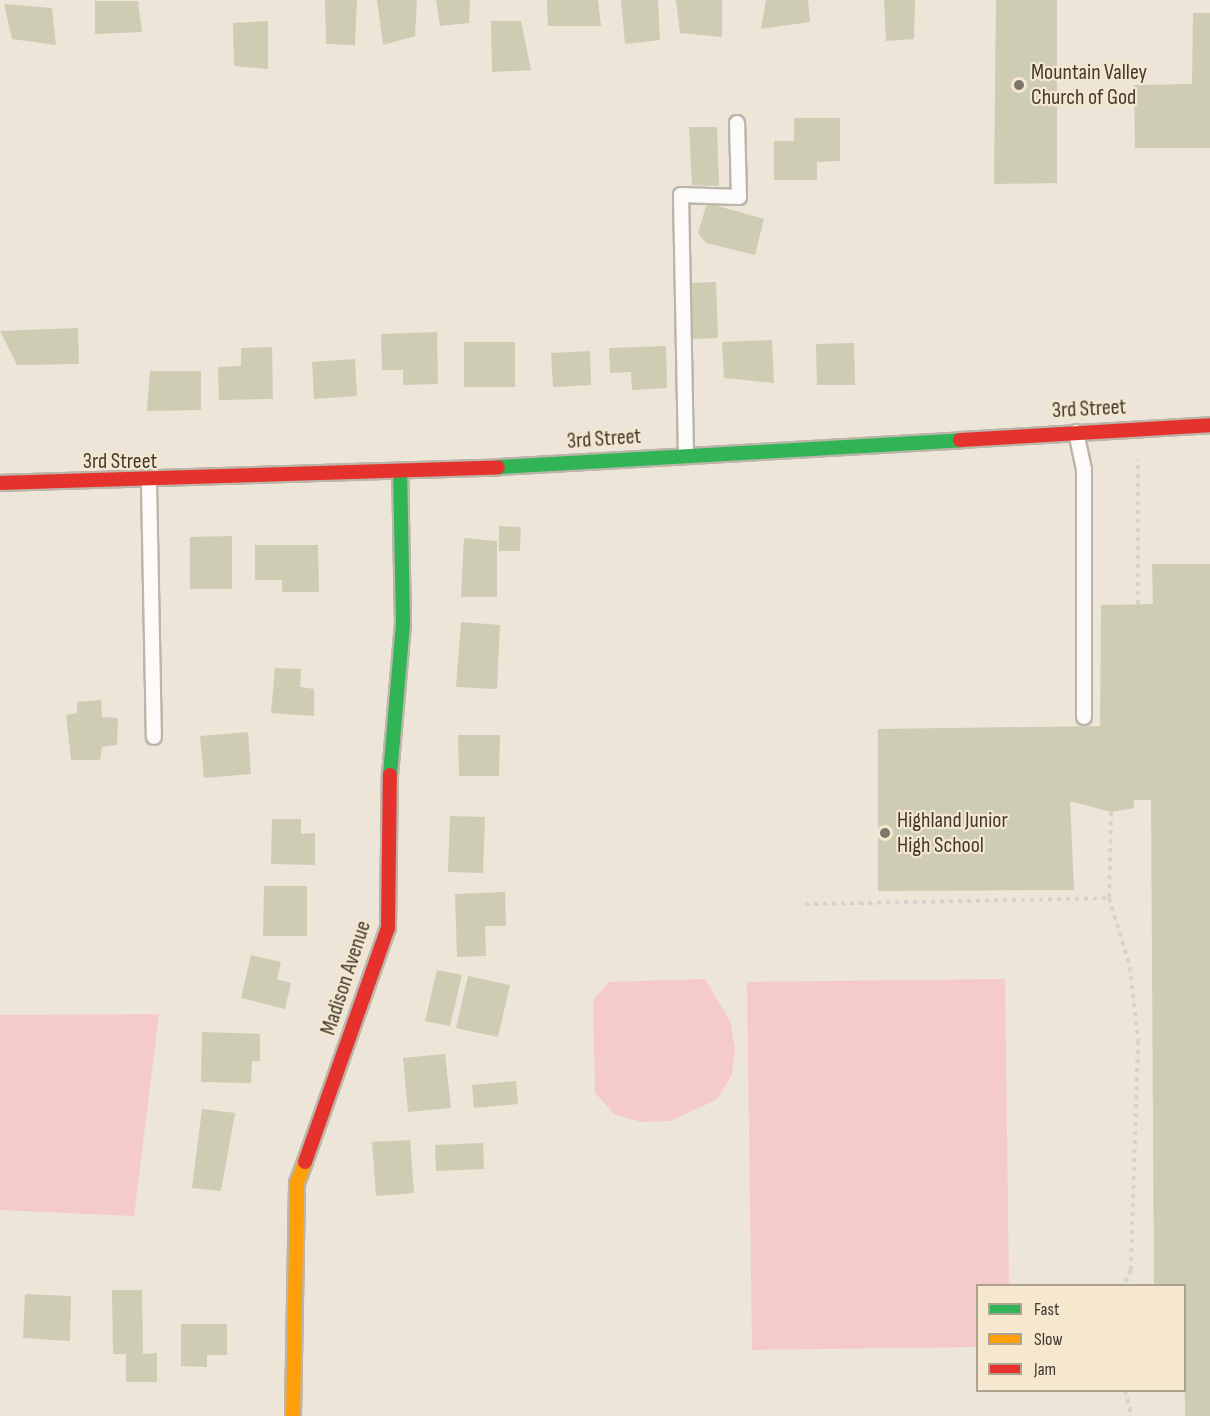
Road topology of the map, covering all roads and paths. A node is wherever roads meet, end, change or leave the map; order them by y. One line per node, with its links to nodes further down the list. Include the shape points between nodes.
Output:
1 (737, 123): 4 (lane, via 739,197 681,195)
2 (1210, 425): 3 (street, 3rd Street)
3 (1075, 430): 4 (street, 3rd Street); 10 (lane, via 1084,469)
4 (686, 455): 6 (street, 3rd Street)
5 (1138, 456): 9 (path)
6 (400, 473): 8 (street, 3rd Street); 17 (street, Madison Avenue, via 403,623 390,741 388,928 297,1183)
7 (0, 483): 8 (street, 3rd Street)
8 (149, 483): 11 (lane)
9 (1138, 604)
10 (1084, 717)
11 (154, 737)
12 (1111, 812): 13 (path)
13 (1109, 898): 14 (path); 15 (path, via 1131,967 1138,1041 1131,1270)
14 (805, 904)
15 (1124, 1284)
16 (1125, 1392): 18 (path)
17 (293, 1416)
18 (1131, 1416)

